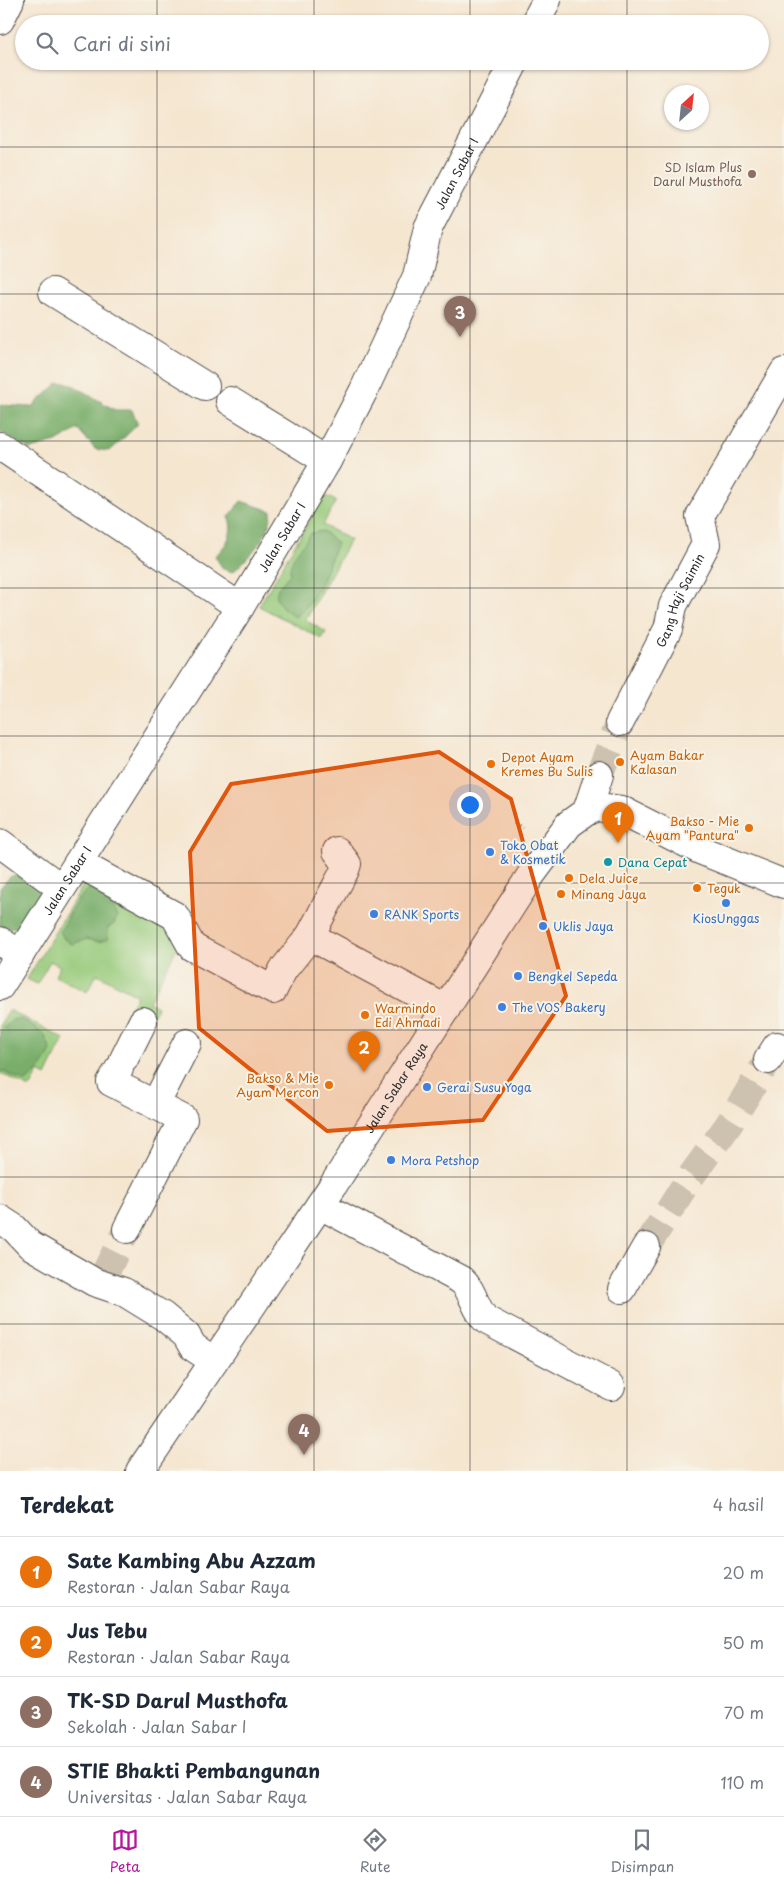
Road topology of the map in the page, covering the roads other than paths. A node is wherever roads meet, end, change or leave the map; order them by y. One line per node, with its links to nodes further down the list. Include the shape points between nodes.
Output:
1 (10, 0): 4 (street)
2 (547, 0): 3 (street)
3 (539, 15)
4 (0, 20)
5 (510, 70): 11 (street, Jalan Sabar I, via 428,228 417,276)
6 (53, 292): 8 (street)
7 (784, 372): 13 (street, Gang Haji Saimin, via 700,516 706,544 673,606 668,629)
8 (206, 386)
9 (230, 401): 11 (street)
10 (0, 446): 12 (street)
11 (327, 461): 12 (street, Jalan Sabar I)
12 (240, 607): 18 (street, Jalan Sabar I)
13 (620, 722)
14 (599, 775): 15 (street)
15 (586, 811): 19 (street, via 597,807 620,810 700,850); 24 (street, Jalan Sabar Raya, via 550,847)
16 (0, 843): 20 (street)
17 (337, 851): 21 (street, via 346,864 345,870)
18 (78, 863): 20 (street, Jalan Sabar I); 21 (street, via 175,916 192,948 273,990 283,970)
19 (784, 884)
20 (61, 888): 22 (street, Jalan Sabar I)
21 (310, 936): 24 (street)
22 (10, 948): 23 (street, Jalan Sabar I)
23 (0, 986)
24 (446, 1009): 28 (street, Jalan Sabar Raya)
25 (143, 1022): 27 (street, via 111,1082)
26 (187, 1043): 27 (street)
27 (155, 1105): 30 (street, via 183,1119)
28 (320, 1205): 33 (street, Jalan Sabar Raya); 34 (street, via 461,1280 468,1286 486,1320)
29 (0, 1219): 33 (street, via 30,1245 164,1316 186,1334 194,1347)
30 (127, 1229)
31 (646, 1247): 32 (street)
32 (622, 1289)
33 (214, 1361): 35 (street, Jalan Sabar Raya)
34 (611, 1386)
35 (140, 1471)

